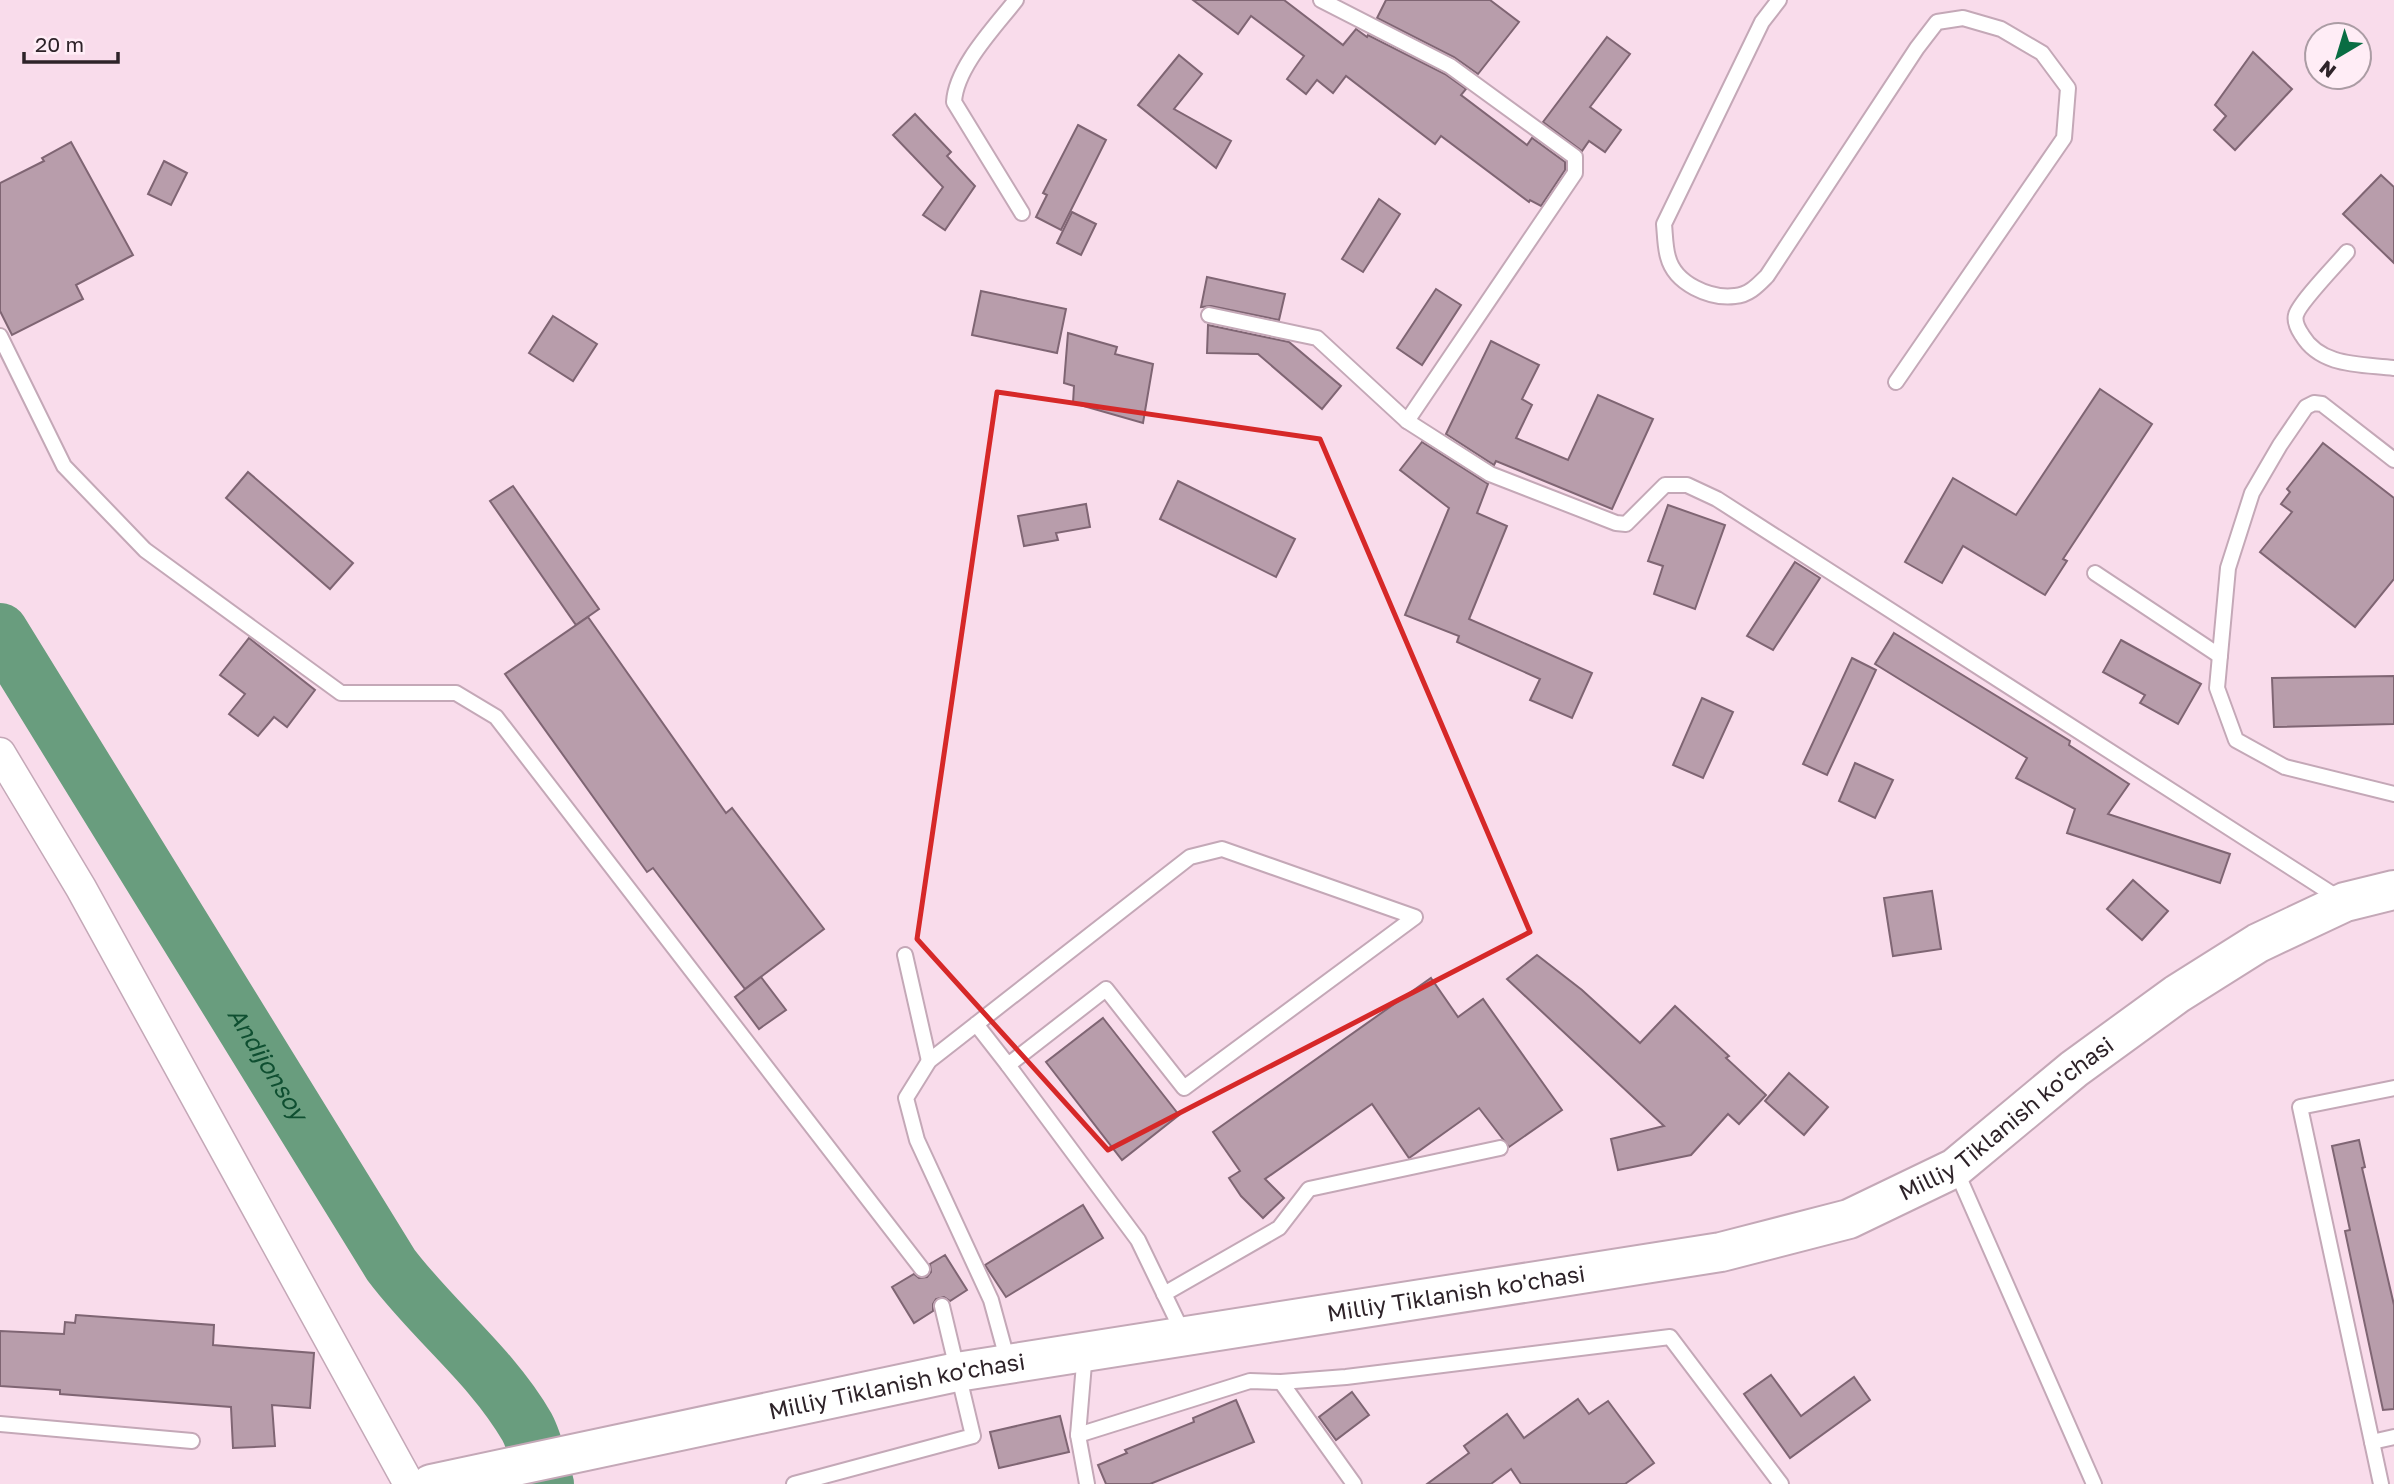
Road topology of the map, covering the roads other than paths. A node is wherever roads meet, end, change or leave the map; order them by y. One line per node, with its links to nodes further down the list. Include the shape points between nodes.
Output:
1 (1016, 0): 4 (lane, via 969,62 954,102)
2 (1321, 0): 10 (lane, via 1450,66 1575,157 1575,173)
3 (1779, 0): 9 (lane, via 1762,22 1664,224 1668,258 1678,274 1694,288 1715,296 1737,296 1756,288 1767,276 1937,22 1963,18 2001,29 2042,53 2068,88 2064,138)
4 (1021, 213)
5 (2347, 252): 8 (lane, via 2297,311 2296,324 2310,348 2320,355)
6 (1209, 315): 10 (lane, via 1317,338)
7 (0, 336): 25 (lane, via 64,466 145,550 341,693 456,693 496,718)
8 (2394, 368)
9 (1896, 382)
10 (1407, 421): 17 (lane, via 1490,474 1616,523 1626,524 1665,485 1687,485 1717,499)
11 (2394, 460): 13 (lane, via 2322,404 2306,407 2252,493 2228,568)
12 (2095, 573): 13 (lane)
13 (2220, 656): 15 (lane, via 2217,688 2236,740 2285,766)
14 (0, 753): 39 (street, via 81,888)
15 (2394, 794)
16 (2394, 890): 17 (main road, Milliy Tiklanish ko'chasi)
17 (2344, 902): 24 (main road, Milliy Tiklanish ko'chasi, via 2258,943 2177,994 2074,1069)
18 (905, 955): 20 (lane)
19 (976, 1024): 20 (lane); 21 (lane); 21 (lane, via 1190,857 1222,849 1415,917 1184,1087 1106,989)
20 (929, 1061): 30 (lane, via 906,1098 914,1129 991,1300)
21 (1008, 1065): 26 (lane, via 1138,1240)
22 (2394, 1088): 37 (lane, via 2300,1107)
23 (1500, 1148): 26 (lane, via 1309,1189 1279,1228)
24 (1955, 1168): 28 (main road, Milliy Tiklanish ko'chasi, via 1849,1219 1721,1252); 44 (lane)
25 (922, 1269)
26 (1164, 1294): 28 (lane)
27 (942, 1306): 31 (lane)
28 (1184, 1335): 29 (main road, Milliy Tiklanish ko'chasi)
29 (1085, 1351): 30 (main road, Milliy Tiklanish ko'chasi); 34 (lane)
30 (1009, 1364): 31 (main road, Milliy Tiklanish ko'chasi)
31 (957, 1372): 38 (main road, Milliy Tiklanish ko'chasi); 40 (lane, via 973,1436)
32 (1280, 1382): 34 (lane, via 1250,1381); 42 (lane); 43 (lane, via 1670,1336)
33 (0, 1424): 36 (lane)
34 (1078, 1435): 41 (lane)
35 (2394, 1437): 37 (lane)
36 (192, 1441)
37 (2372, 1442): 45 (lane)
38 (442, 1481)
39 (409, 1484)
40 (794, 1484)
41 (1087, 1484)
42 (1354, 1484)
43 (1782, 1484)
44 (2094, 1484)
45 (2381, 1484)

